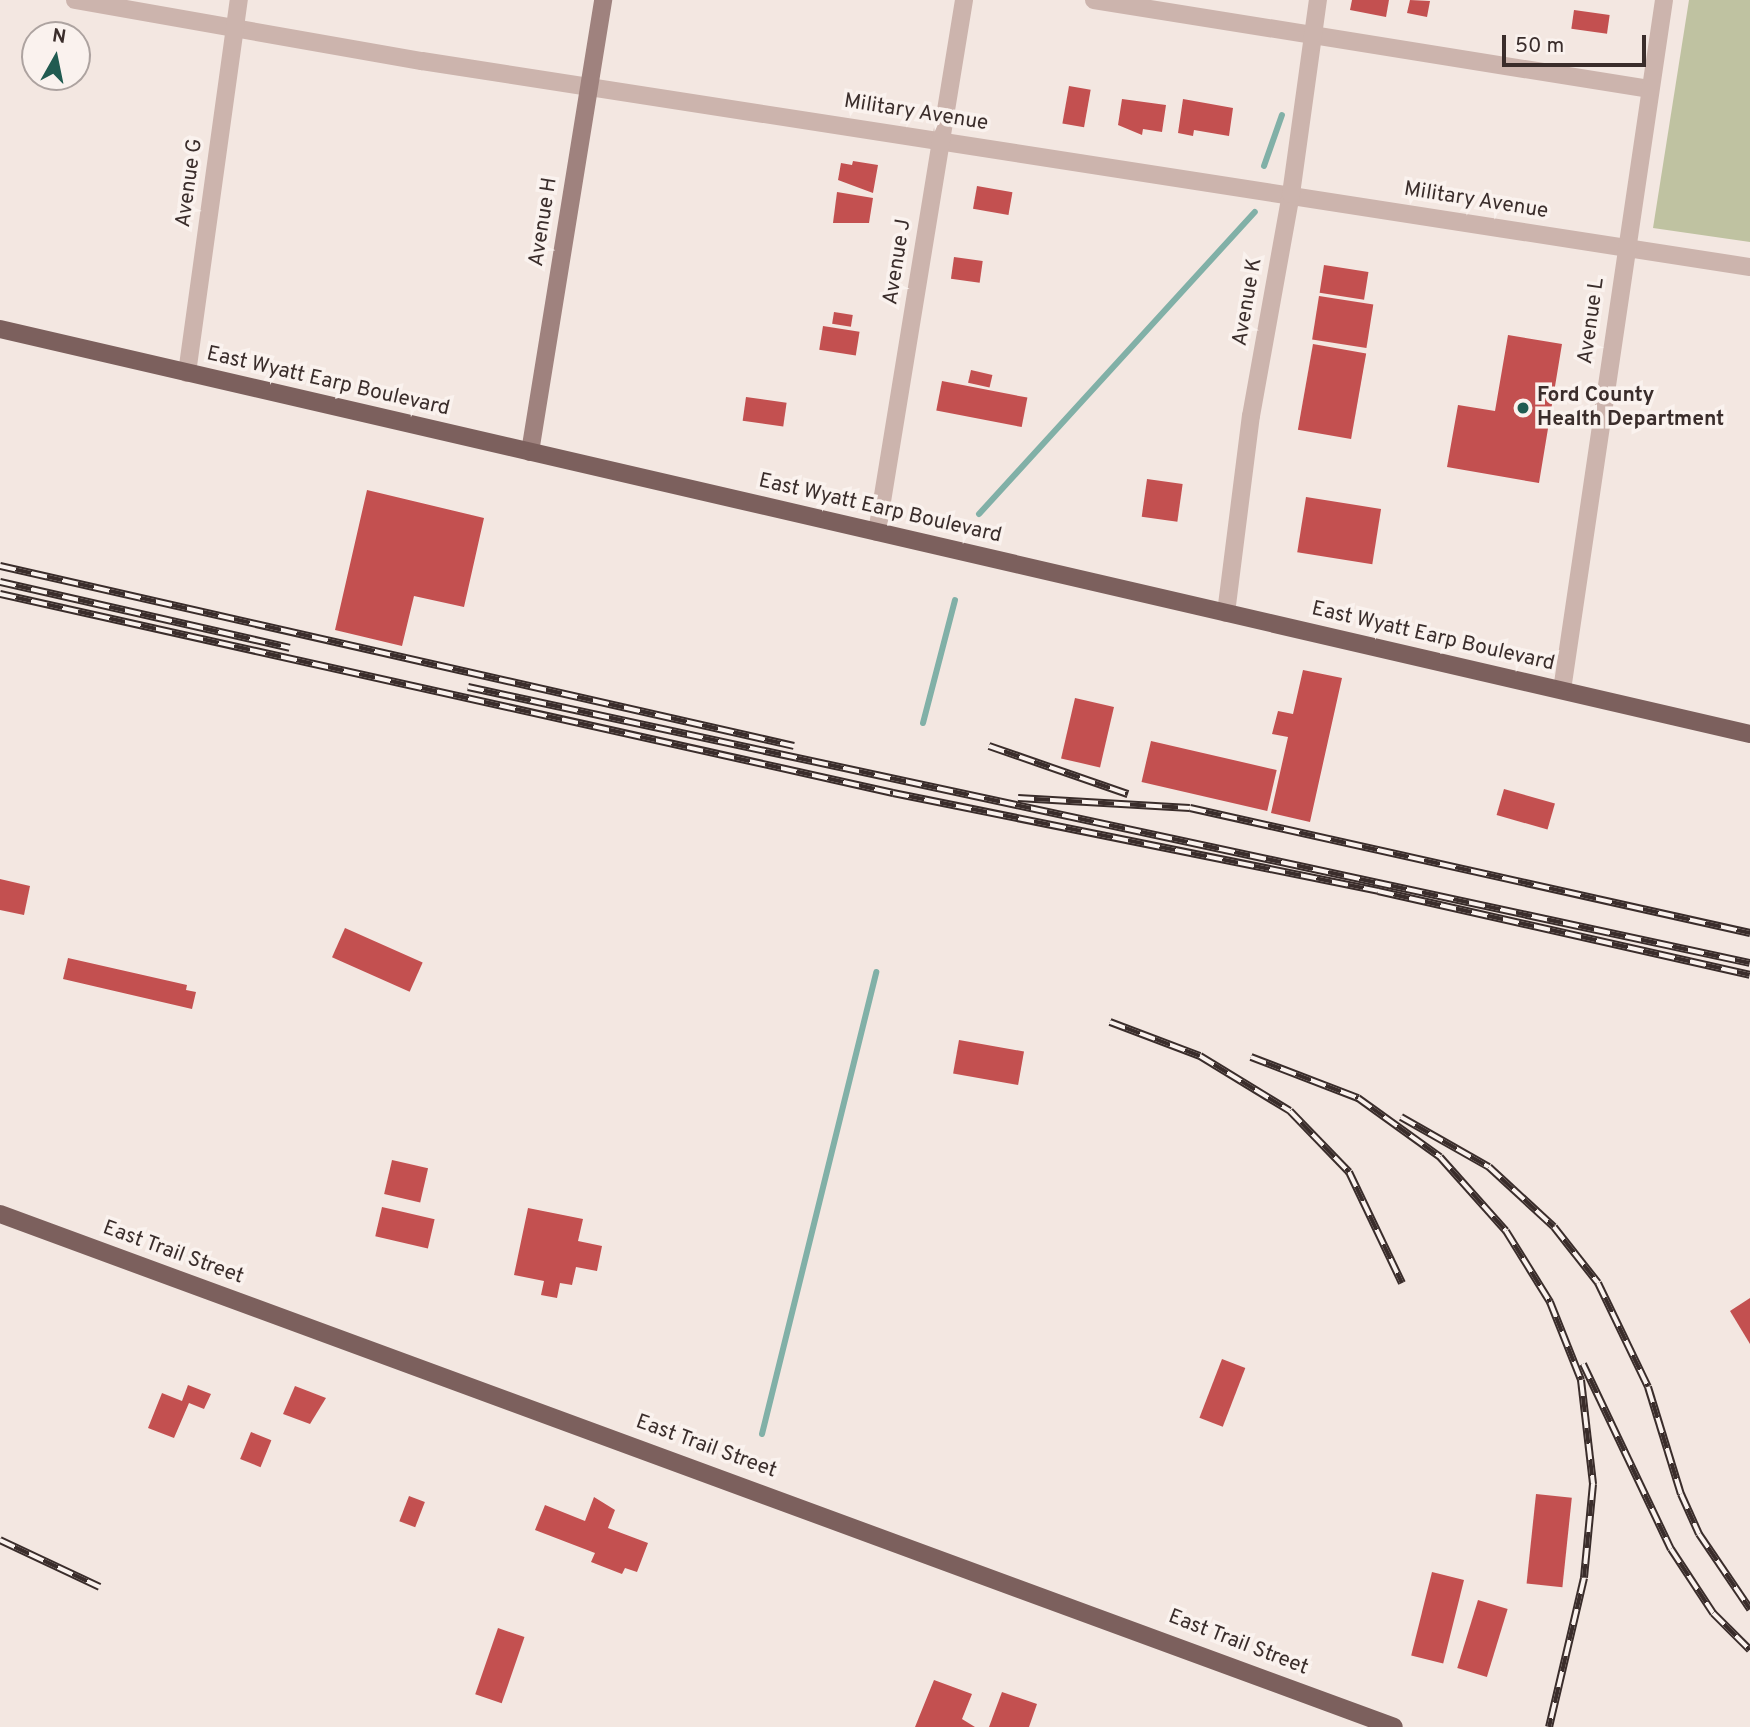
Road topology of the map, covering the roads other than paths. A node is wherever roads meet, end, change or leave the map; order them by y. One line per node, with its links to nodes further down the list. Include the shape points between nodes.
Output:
1 (75, 0): 8 (street, Military Avenue)
2 (239, 0): 8 (street, Avenue G)
3 (603, 0): 10 (street, Avenue H)
4 (964, 0): 12 (street, Avenue J)
5 (1094, 0): 9 (street)
6 (1318, 0): 9 (street, Avenue K)
7 (1664, 0): 11 (street, Avenue L)
8 (234, 27): 10 (street, Military Avenue); 17 (street, Avenue G)
9 (1313, 35): 11 (street); 13 (street, Avenue K)
10 (590, 84): 12 (street, Military Avenue); 18 (street, Avenue H)
11 (1649, 89): 14 (street, Avenue L)
12 (941, 140): 13 (street, Military Avenue); 19 (street, Avenue J)
13 (1291, 194): 14 (street, Military Avenue); 20 (street, Avenue K, via 1251,416)
14 (1625, 247): 15 (street, Military Avenue); 21 (street, Avenue L)
15 (1750, 267)
16 (0, 330): 17 (main road, East Wyatt Earp Boulevard)
17 (187, 373): 18 (main road, East Wyatt Earp Boulevard)
18 (530, 452): 19 (main road, East Wyatt Earp Boulevard)
19 (877, 532): 20 (main road, East Wyatt Earp Boulevard)
20 (1226, 613): 21 (main road, East Wyatt Earp Boulevard)
21 (1562, 690): 22 (main road, East Wyatt Earp Boulevard)
22 (1750, 734)
23 (0, 1214): 24 (main road, East Trail Street)
24 (1394, 1727)

